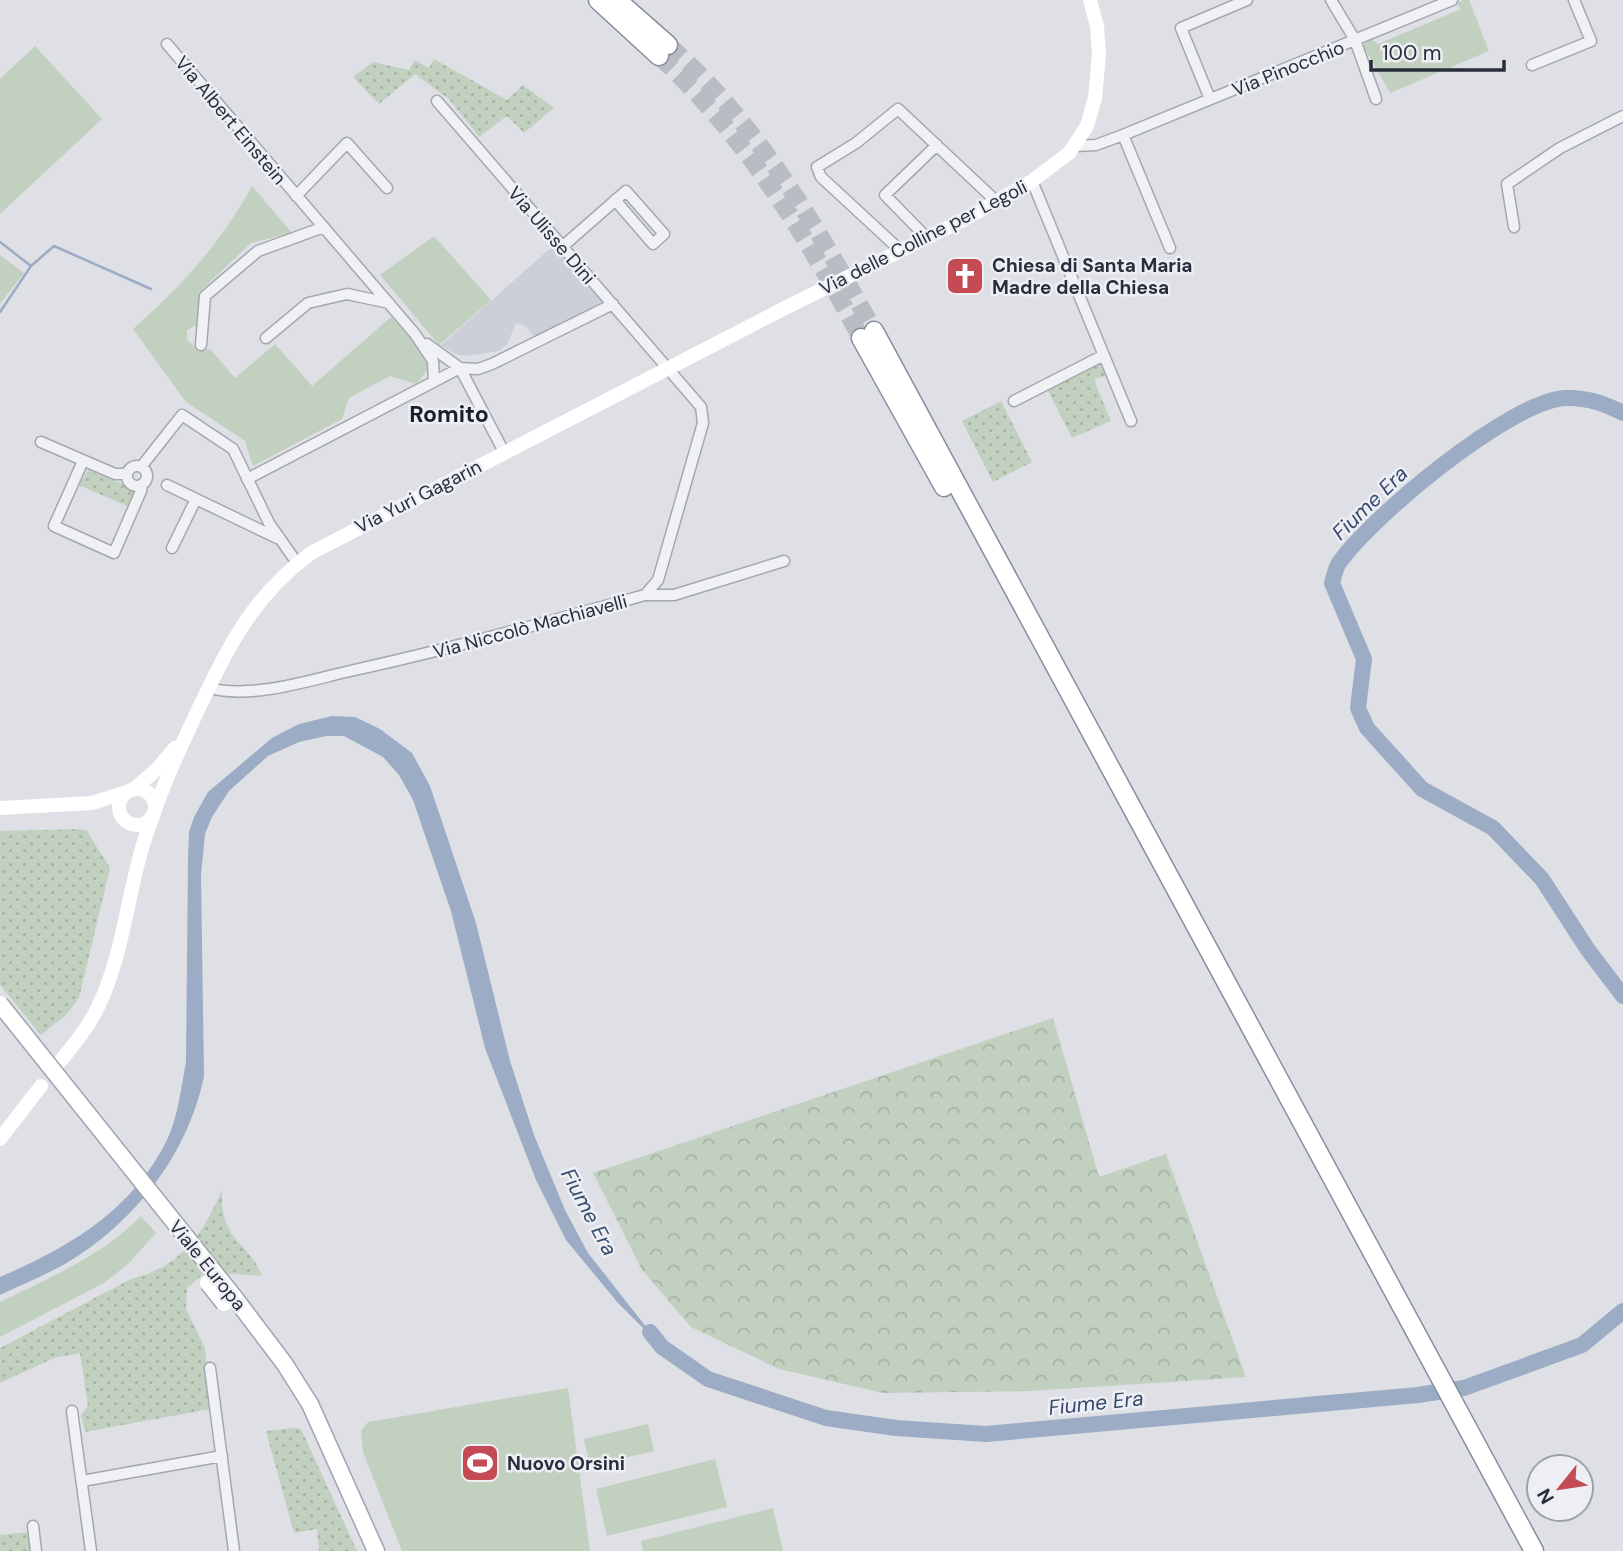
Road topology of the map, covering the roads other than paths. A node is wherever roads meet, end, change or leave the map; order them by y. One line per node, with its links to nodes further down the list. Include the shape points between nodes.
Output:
1 (598, 0): 2 (highway, via 663,50)
2 (617, 0)
3 (1090, 0): 17 (street, Via delle Colline per Legoli, via 1099,40 1097,86 1087,126)
4 (1247, 0): 11 (street, via 1181,27)
5 (1331, 0): 8 (street)
6 (1452, 0): 8 (street, Via Pinocchio)
7 (1574, 0): 10 (street, via 1591,41)
8 (1355, 40): 11 (street, Via Pinocchio); 12 (street)
9 (167, 44): 20 (street, Via Albert Einstein)
10 (1532, 65)
11 (1210, 99): 15 (street, Via Pinocchio)
12 (1376, 99)
13 (437, 101): 26 (street, Via Ulisse Dini)
14 (1623, 116): 24 (street, via 1575,139 1507,184)
15 (1123, 135): 17 (street, Via Pinocchio, via 1096,145); 27 (street)
16 (937, 145): 22 (street); 25 (street, via 886,195); 28 (street, via 898,109 856,144 817,167 821,177)
17 (1075, 146): 18 (street, Via delle Colline per Legoli)
18 (1032, 181): 22 (street, Via delle Colline per Legoli); 35 (street)
19 (387, 188): 20 (street, Via Albert Einstein, via 346,143)
20 (296, 196): 23 (street, Via Albert Einstein)
21 (615, 200): 21 (street, via 653,244 664,234 626,191); 26 (street)
22 (996, 202): 25 (street, Via delle Colline per Legoli)
23 (324, 227): 29 (street, Via Albert Einstein); 34 (street, via 258,251 205,296)
24 (1514, 227)
25 (927, 238): 28 (street, Via delle Colline per Legoli)
26 (562, 247): 30 (street, Via Ulisse Dini)
27 (1170, 248)
28 (901, 251): 37 (street, Via delle Colline per Legoli)
29 (389, 303): 31 (street, Via Albert Einstein); 33 (street, via 347,294 308,303)
30 (613, 304): 36 (street, via 492,365); 37 (street, Via Ulisse Dini)
31 (415, 334): 36 (street, Via Albert Einstein); 38 (street, Via Albert Einstein, via 433,361)
32 (868, 335): 68 (highway)
33 (266, 338)
34 (201, 345)
35 (1104, 355): 39 (street); 40 (street)
36 (460, 368): 38 (street); 42 (street)
37 (667, 369): 42 (street, Via Yuri Gagarin); 54 (street, Via Niccolò Machiavelli, via 697,400 704,424 657,580)
38 (434, 382): 46 (street)
39 (1014, 401)
40 (1131, 421)
41 (41, 442): 43 (street)
42 (504, 452): 53 (street, Via Yuri Gagarin, via 352,529)
43 (83, 461): 45 (street); 47 (street, via 54,526 114,553)
44 (141, 467): 45 (street); 46 (street, via 182,415 233,449); 47 (street, via 146,475)
45 (127, 474): 47 (street, via 130,483)
46 (247, 478): 50 (street)
47 (142, 484)
48 (167, 485): 49 (street)
49 (196, 499): 50 (street); 51 (street)
50 (278, 539): 53 (street)
51 (172, 548)
52 (784, 561): 54 (street, via 674,595)
53 (297, 563): 55 (street, Via Yuri Gagarin, via 240,626)
54 (645, 595): 55 (street, Via Niccolò Machiavelli, via 318,679 234,693)
55 (212, 682): 56 (street)
56 (189, 730): 57 (street, via 158,769); 60 (street)
57 (130, 791): 58 (street); 60 (street, via 149,794); 61 (street, via 119,807)
58 (92, 803): 59 (street); 61 (street, via 110,808)
59 (0, 808)
60 (154, 813): 61 (street, via 144,824); 62 (street)
61 (125, 820): 62 (street, via 135,836)
62 (138, 856): 65 (street, via 104,993 86,1028)
63 (0, 1004): 69 (main road, Viale Europa, bridge)
64 (0, 1020): 69 (main road, Viale Europa, bridge)
65 (58, 1064)
66 (41, 1086): 67 (street)
67 (0, 1139)
68 (1352, 1226): 80 (highway); 81 (highway)
69 (229, 1300): 78 (main road, Viale Europa, via 305,1417); 79 (main road, Viale Europa, via 284,1363 310,1404)
70 (210, 1368): 72 (street)
71 (72, 1411): 73 (street)
72 (222, 1456): 73 (street); 77 (street)
73 (82, 1481): 76 (street)
74 (33, 1526): 75 (street)
75 (36, 1551)
76 (91, 1551)
77 (234, 1551)
78 (365, 1551)
79 (376, 1551)
80 (1522, 1551)
81 (1534, 1551)

